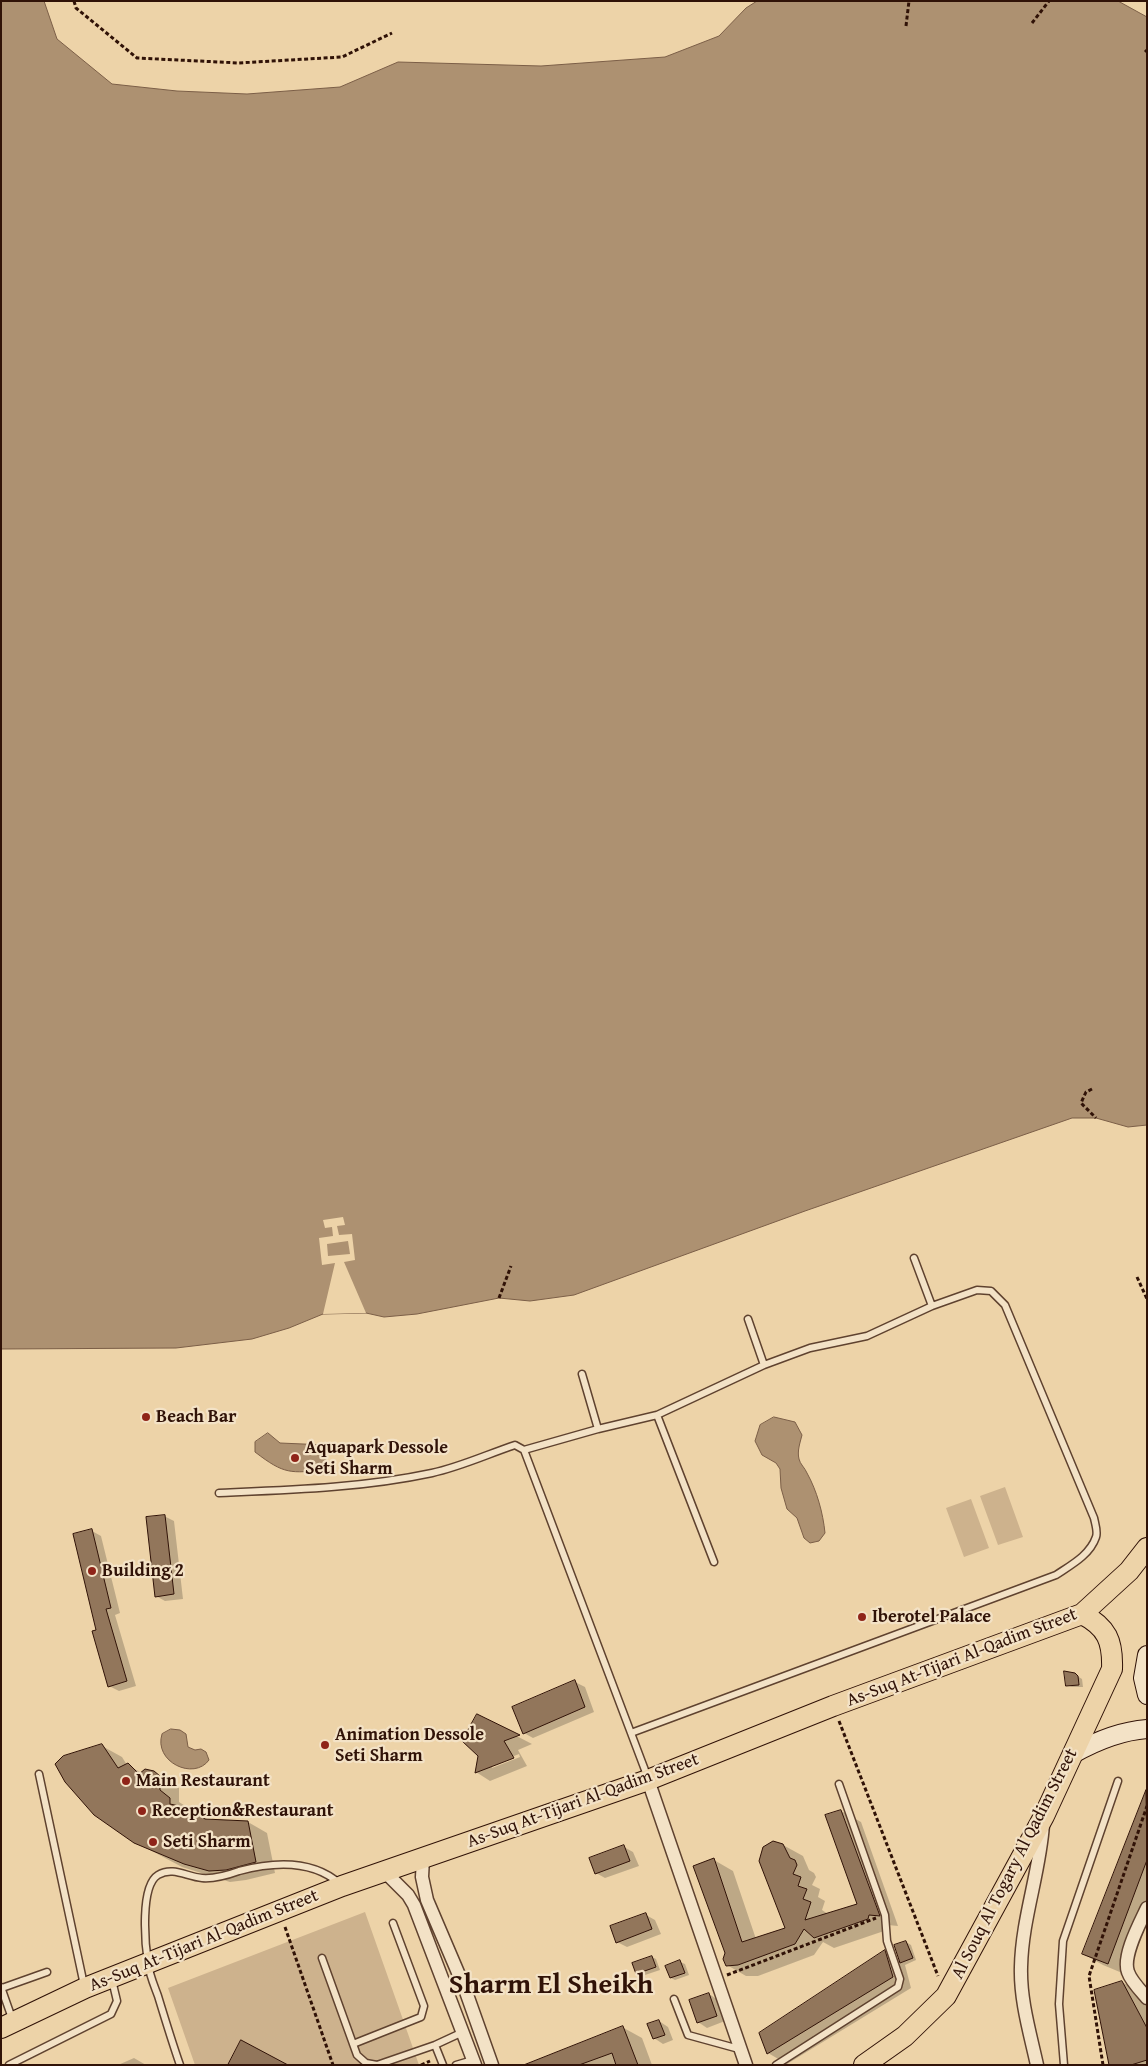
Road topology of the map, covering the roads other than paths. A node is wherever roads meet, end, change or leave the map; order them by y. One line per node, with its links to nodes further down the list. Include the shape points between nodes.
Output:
1 (914, 1258): 2 (lane)
2 (932, 1306): 4 (lane, via 867,1336 810,1348); 16 (lane, via 982,1289 992,1291 1005,1306 1094,1518 1097,1536 1091,1547 1080,1560 1028,1587)
3 (748, 1320): 4 (lane)
4 (764, 1365): 6 (lane)
5 (582, 1374): 7 (lane)
6 (657, 1415): 7 (lane); 11 (lane)
7 (598, 1429): 8 (lane)
8 (524, 1450): 9 (lane, via 515,1445 434,1473 392,1480); 16 (lane)
9 (219, 1493)
10 (1147, 1548): 12 (main road, As-Suq At-Tijari Al-Qadim Street, via 1129,1571)
11 (714, 1562)
12 (1082, 1614): 17 (main road, Al Souq Al Togary Al Qadim Street, via 1104,1630 1111,1649 1112,1669); 19 (main road, As-Suq At-Tijari Al-Qadim Street, via 833,1706)
13 (1147, 1655): 14 (main road, via 1143,1678)
14 (1147, 1695)
15 (1147, 1729): 17 (main road, via 1105,1738)
16 (631, 1733): 19 (lane)
17 (1073, 1754): 22 (main road, Al Souq Al Togary Al Qadim Street)
18 (39, 1774): 33 (lane)
19 (648, 1780): 23 (main road, As-Suq At-Tijari Al-Qadim Street); 40 (street)
20 (1118, 1781): 52 (lane, via 1063,1941 1059,2004)
21 (839, 1784): 49 (lane, via 886,1914 887,1941 900,1979 898,1987)
22 (1044, 1816): 50 (main road, Al Souq Al Togary Al Qadim Street, via 946,1996 905,2036); 51 (street, via 1041,1854 1020,1968)
23 (423, 1858): 24 (main road, As-Suq At-Tijari Al-Qadim Street); 47 (street, via 422,1877 427,1900 465,1989)
24 (386, 1872): 25 (main road, As-Suq At-Tijari Al-Qadim Street); 37 (street, via 414,1905)
25 (342, 1886): 29 (main road, As-Suq At-Tijari Al-Qadim Street); 29 (lane, via 324,1871 305,1866 264,1866 204,1878 172,1871 157,1876 148,1887)
26 (1147, 1908): 34 (street, via 1126,1962 1128,1973)
27 (393, 1923): 38 (lane, via 424,2012 421,2017)
28 (322, 1958): 38 (lane)
29 (148, 1964): 31 (main road, As-Suq At-Tijari Al-Qadim Street); 43 (lane)
30 (47, 1972): 32 (lane)
31 (111, 1978): 33 (main road, As-Suq At-Tijari Al-Qadim Street); 42 (lane, via 117,2001 111,2014)
32 (2, 1987): 36 (lane)
33 (84, 1988): 36 (main road, As-Suq At-Tijari Al-Qadim Street)
34 (1147, 1998)
35 (674, 2000): 40 (lane, via 688,2035)
36 (7, 2025)
37 (462, 2032): 39 (lane); 41 (street)
38 (353, 2044): 44 (lane, via 357,2055 366,2063)
39 (435, 2045): 44 (lane); 45 (lane)
40 (740, 2049): 48 (street)
41 (474, 2063): 46 (lane)
42 (9, 2065)
43 (180, 2065)
44 (377, 2065)
45 (443, 2065)
46 (456, 2065)
47 (492, 2065)
48 (746, 2065)
49 (776, 2065)
50 (864, 2065)
51 (1037, 2065)
52 (1064, 2065)

